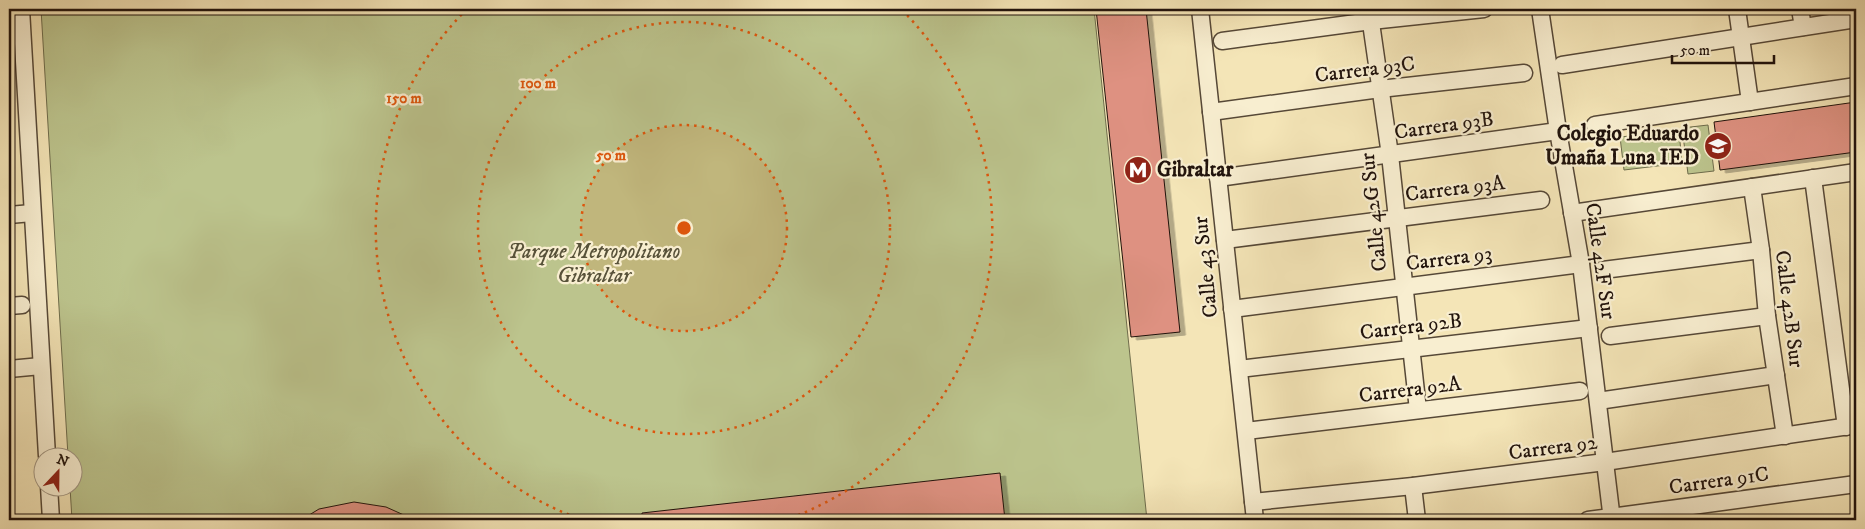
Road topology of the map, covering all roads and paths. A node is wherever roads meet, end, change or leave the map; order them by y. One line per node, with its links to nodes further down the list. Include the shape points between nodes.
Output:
1 (20, 9): 26 (street)
2 (1200, 9): 17 (street, Calle 43 Sur)
3 (1484, 9): 7 (street)
4 (1540, 9): 19 (street, Calle 42F Sur)
5 (1736, 9): 10 (street)
6 (1800, 9): 9 (street)
7 (1370, 15): 11 (street); 15 (street, Calle 42G Sur)
8 (1856, 19): 9 (street)
9 (1803, 27): 10 (street)
10 (1741, 37): 12 (street); 16 (street)
11 (1222, 42)
12 (1562, 65)
13 (1524, 73): 15 (street, Carrera 93C)
14 (1856, 86): 16 (street)
15 (1380, 89): 17 (street, Carrera 93C); 20 (street, Calle 42G Sur)
16 (1750, 102): 18 (street)
17 (1212, 112): 22 (street, Calle 43 Sur)
18 (1595, 126)
19 (1558, 131): 20 (street, Carrera 93B); 27 (street, Calle 42F Sur)
20 (1390, 155): 22 (street, Carrera 93B); 29 (street, Calle 42G Sur)
21 (1856, 172): 23 (street)
22 (1218, 178): 30 (street, Calle 43 Sur)
23 (1814, 178): 24 (street); 47 (street)
24 (1752, 187): 27 (street); 31 (street, Calle 42B Sur)
25 (1541, 200): 29 (street, Carrera 93A)
26 (32, 213): 28 (street); 40 (street)
27 (1572, 213): 32 (street, Calle 42F Sur)
28 (9, 215)
29 (1397, 218): 30 (street, Carrera 93A); 34 (street, Calle 42G Sur)
30 (1225, 240): 35 (street, Calle 43 Sur)
31 (1761, 250): 33 (street); 36 (street, Calle 42B Sur)
32 (1581, 264): 34 (street, Carrera 93); 37 (street, Calle 42F Sur)
33 (1603, 270)
34 (1404, 286): 35 (street, Carrera 93); 39 (street, Calle 42G Sur)
35 (1232, 309): 42 (street, Calle 43 Sur)
36 (1767, 316): 38 (street); 43 (street, Calle 42B Sur)
37 (1589, 328): 39 (street, Carrera 92B); 45 (street, Calle 42F Sur)
38 (1610, 336)
39 (1412, 348): 42 (street, Carrera 92B); 46 (street, Calle 42G Sur)
40 (41, 366): 41 (street); 50 (street)
41 (9, 368)
42 (1239, 369): 48 (street, Calle 43 Sur)
43 (1776, 375): 45 (street); 49 (street, Calle 42B Sur)
44 (1580, 390): 46 (street, Carrera 92A)
45 (1598, 401): 51 (street, Calle 42F Sur)
46 (1418, 410): 48 (street, Carrera 92A)
47 (1851, 426): 49 (street, Carrera 92)
48 (1246, 431): 55 (street, Calle 43 Sur)
49 (1785, 436): 51 (street, Carrera 92)
50 (46, 446)
51 (1605, 462): 53 (street, Carrera 92); 56 (street, Calle 42F Sur)
52 (1856, 484): 56 (street, Carrera 91C)
53 (1413, 486): 55 (street, Carrera 92); 59 (street)
54 (49, 496): 57 (street)
55 (1253, 502): 58 (street, Calle 43 Sur)
56 (1612, 519): 60 (street, Carrera 91C)
57 (51, 520)
58 (1255, 520)
59 (1417, 520)
60 (1588, 520)

